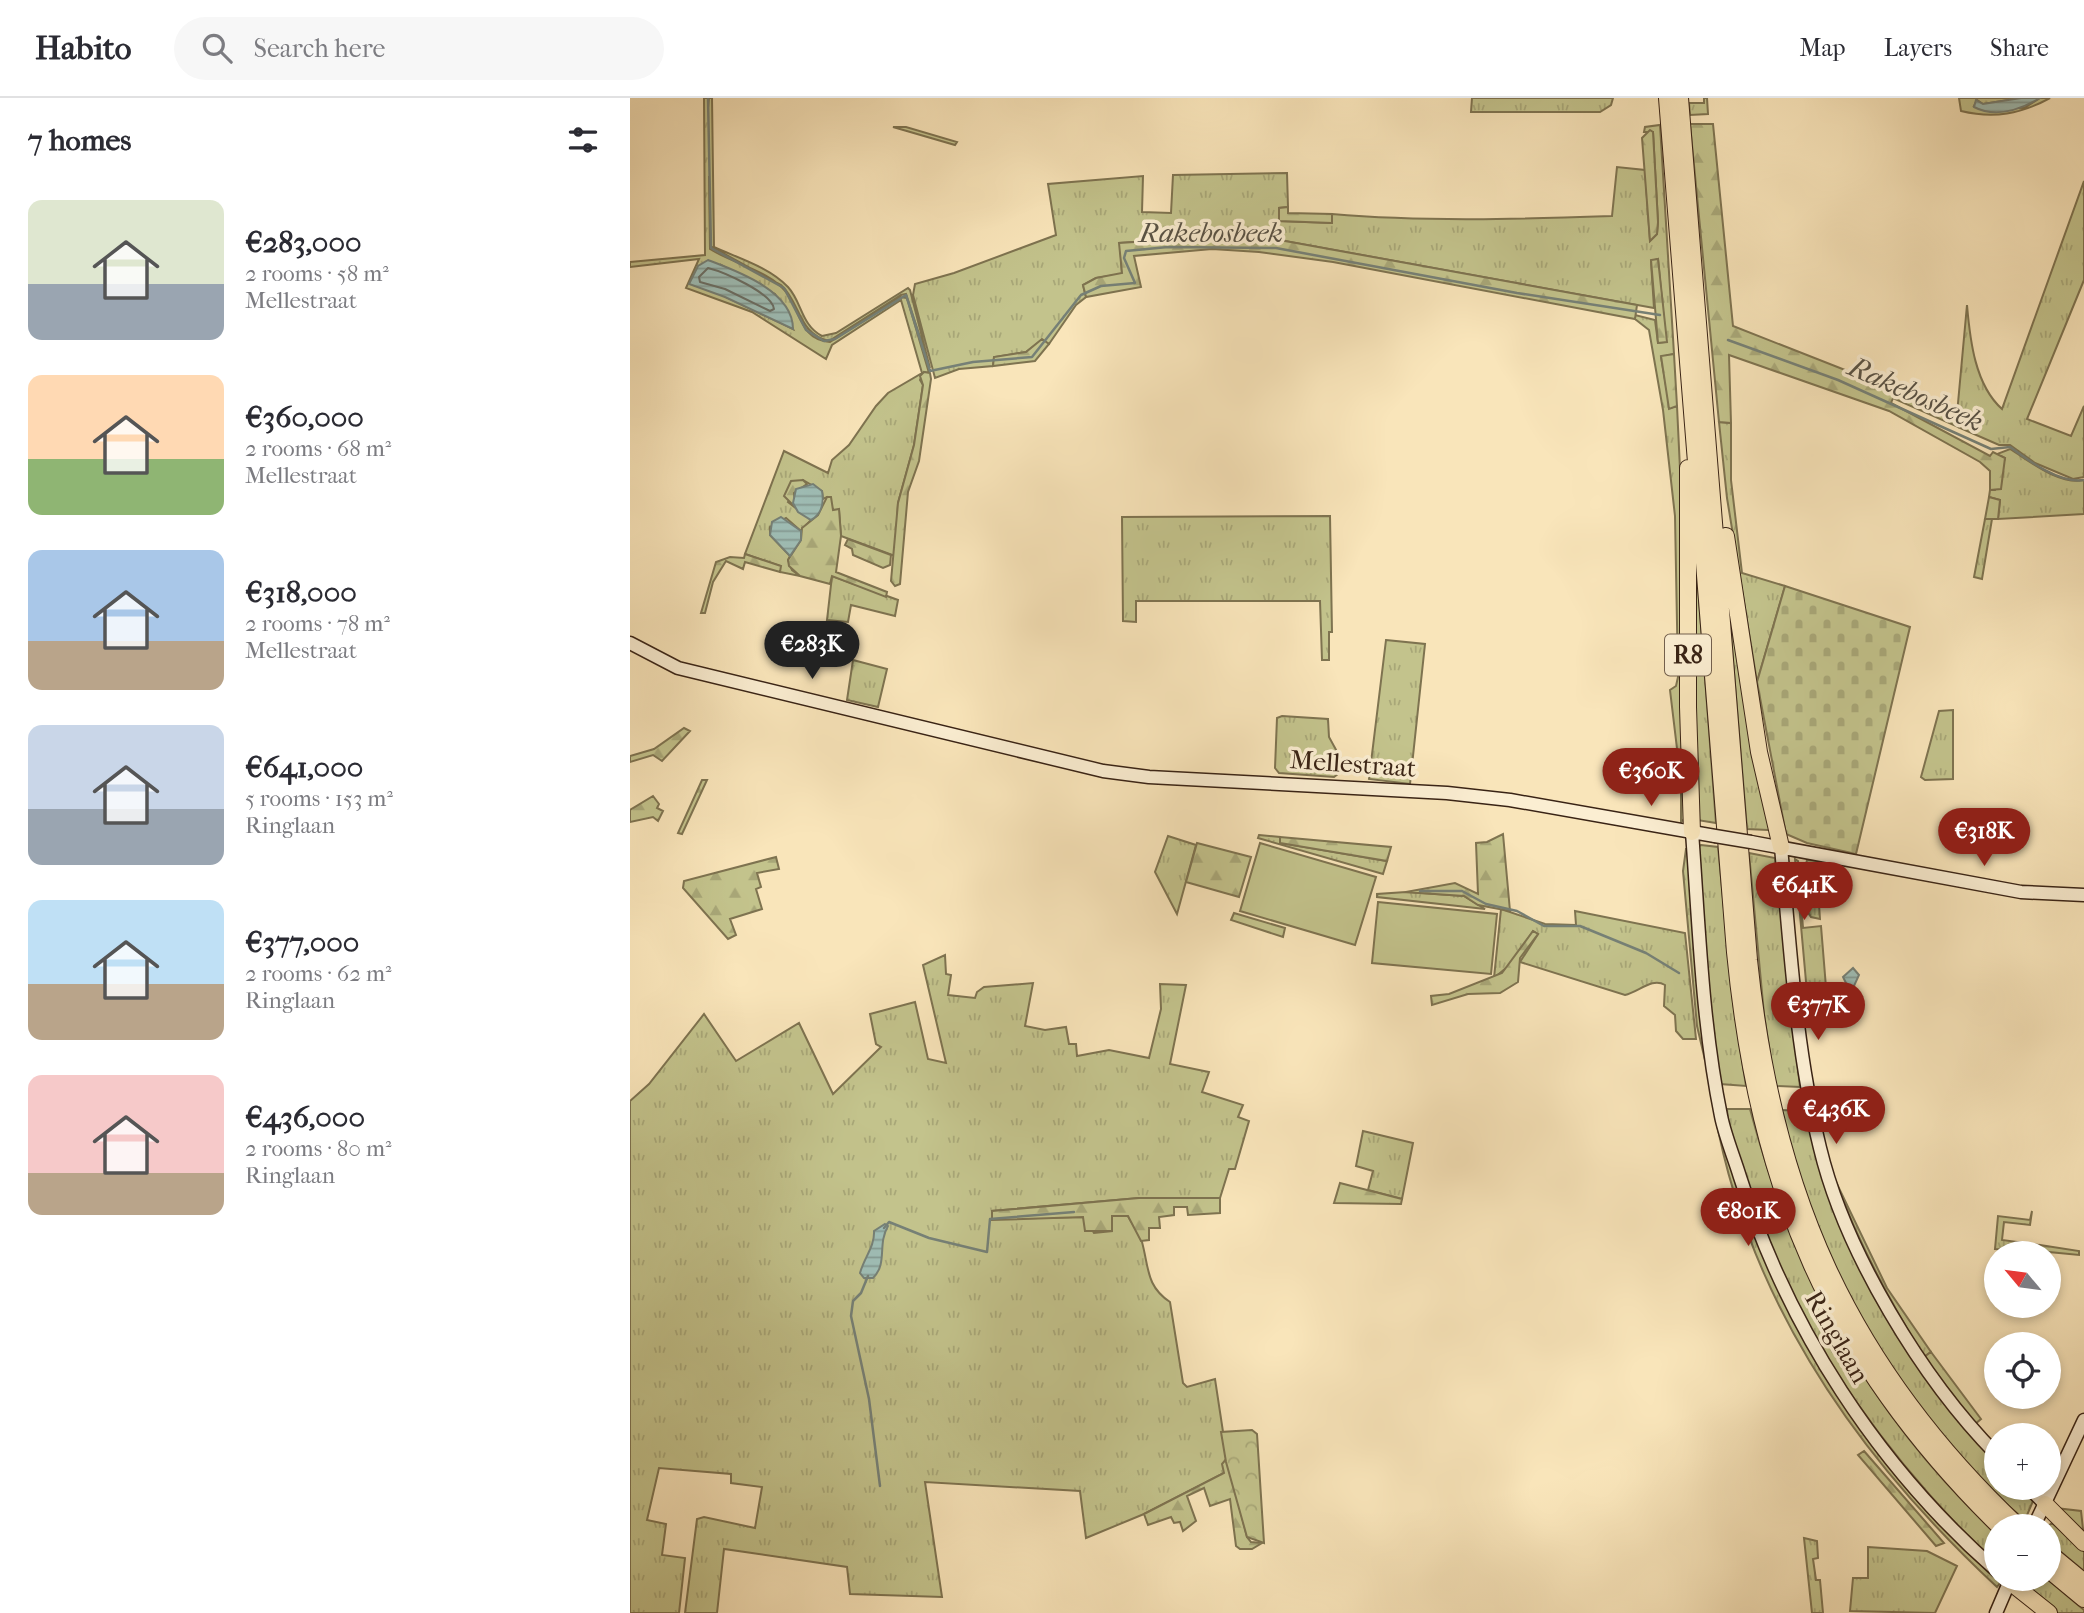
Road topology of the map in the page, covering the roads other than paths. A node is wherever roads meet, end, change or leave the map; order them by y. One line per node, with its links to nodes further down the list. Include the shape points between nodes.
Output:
1 (1674, 102): 2 (highway, R8)
2 (1702, 433): 4 (highway, R8, via 1688,472); 5 (highway, R8, via 1716,462 1759,752); 11 (highway, R8, via 1735,951 1743,1032 1758,1111 1794,1226 1832,1309 1911,1430); 12 (highway, R8, via 1750,972 1771,1111 1806,1220 1862,1335 1923,1423)
3 (630, 643): 4 (street, Mellestraat, via 678,668 1103,771 1447,793)
4 (1692, 832): 5 (street, Mellestraat, bridge); 15 (street, Ringlaan, via 1702,972 1720,1111 1753,1218 1780,1284 1841,1391 1908,1480)
5 (1781, 847): 6 (street, Mellestraat, via 2021,892); 8 (street, via 1808,1091 1820,1152 1836,1199 1895,1320 1928,1371)
6 (2084, 895)
7 (2084, 1420): 10 (street)
8 (1984, 1439)
9 (2041, 1500): 10 (street)
10 (2045, 1504): 13 (street); 14 (highway)
11 (1987, 1514)
12 (2006, 1514)
13 (2040, 1514)
14 (2084, 1543)
15 (1984, 1558)
16 (2061, 1563): 18 (highway)
17 (2061, 1580): 21 (highway)
18 (2084, 1582)
19 (2005, 1591): 22 (street)
20 (2022, 1591): 23 (highway)
21 (2084, 1599)
22 (1996, 1613)
23 (2049, 1613)

